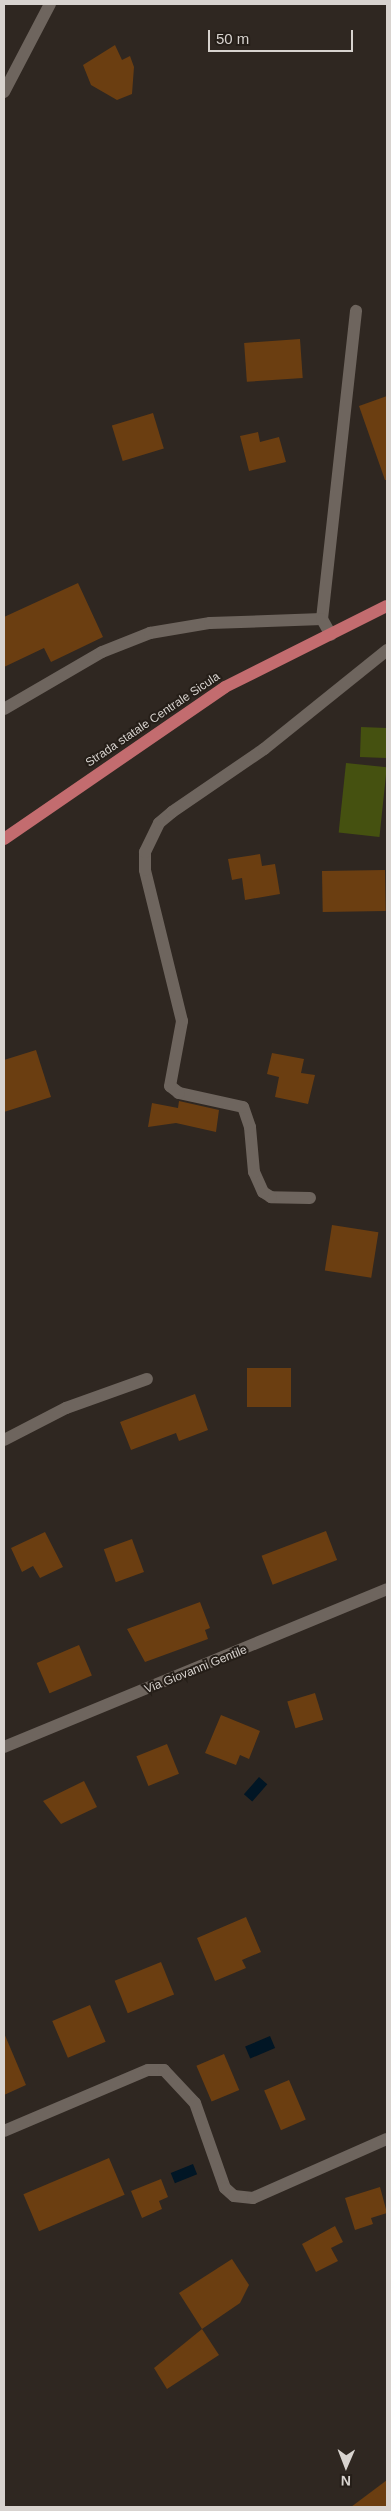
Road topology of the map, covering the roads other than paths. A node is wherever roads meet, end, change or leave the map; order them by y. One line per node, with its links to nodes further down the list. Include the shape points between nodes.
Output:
1 (50, 4): 2 (street)
2 (4, 92)
3 (356, 311): 5 (street)
4 (387, 606): 6 (main road, Strada statale Centrale Sicula)
5 (322, 619): 6 (street); 8 (street, via 210,623 150,633 102,652)
6 (331, 635): 9 (main road, Strada statale Centrale Sicula, via 225,687)
7 (387, 650): 12 (street, via 264,749 166,817 150,836 145,852 145,870 182,1021 170,1086 179,1093 243,1107 250,1127 254,1172 263,1192 271,1197)
8 (4, 709)
9 (19, 826): 10 (main road, Strada statale Centrale Sicula); 11 (main road, Strada statale Centrale Sicula)
10 (4, 835)
11 (4, 839)
12 (310, 1198)
13 (147, 1379): 14 (street, via 66,1408)
14 (4, 1440)
15 (387, 1589): 16 (street, Via Giovanni Gentile)
16 (4, 1747)
17 (4, 2131): 18 (street, via 148,2070 164,2070 194,2103 225,2188 234,2196 253,2198)
18 (387, 2139)

